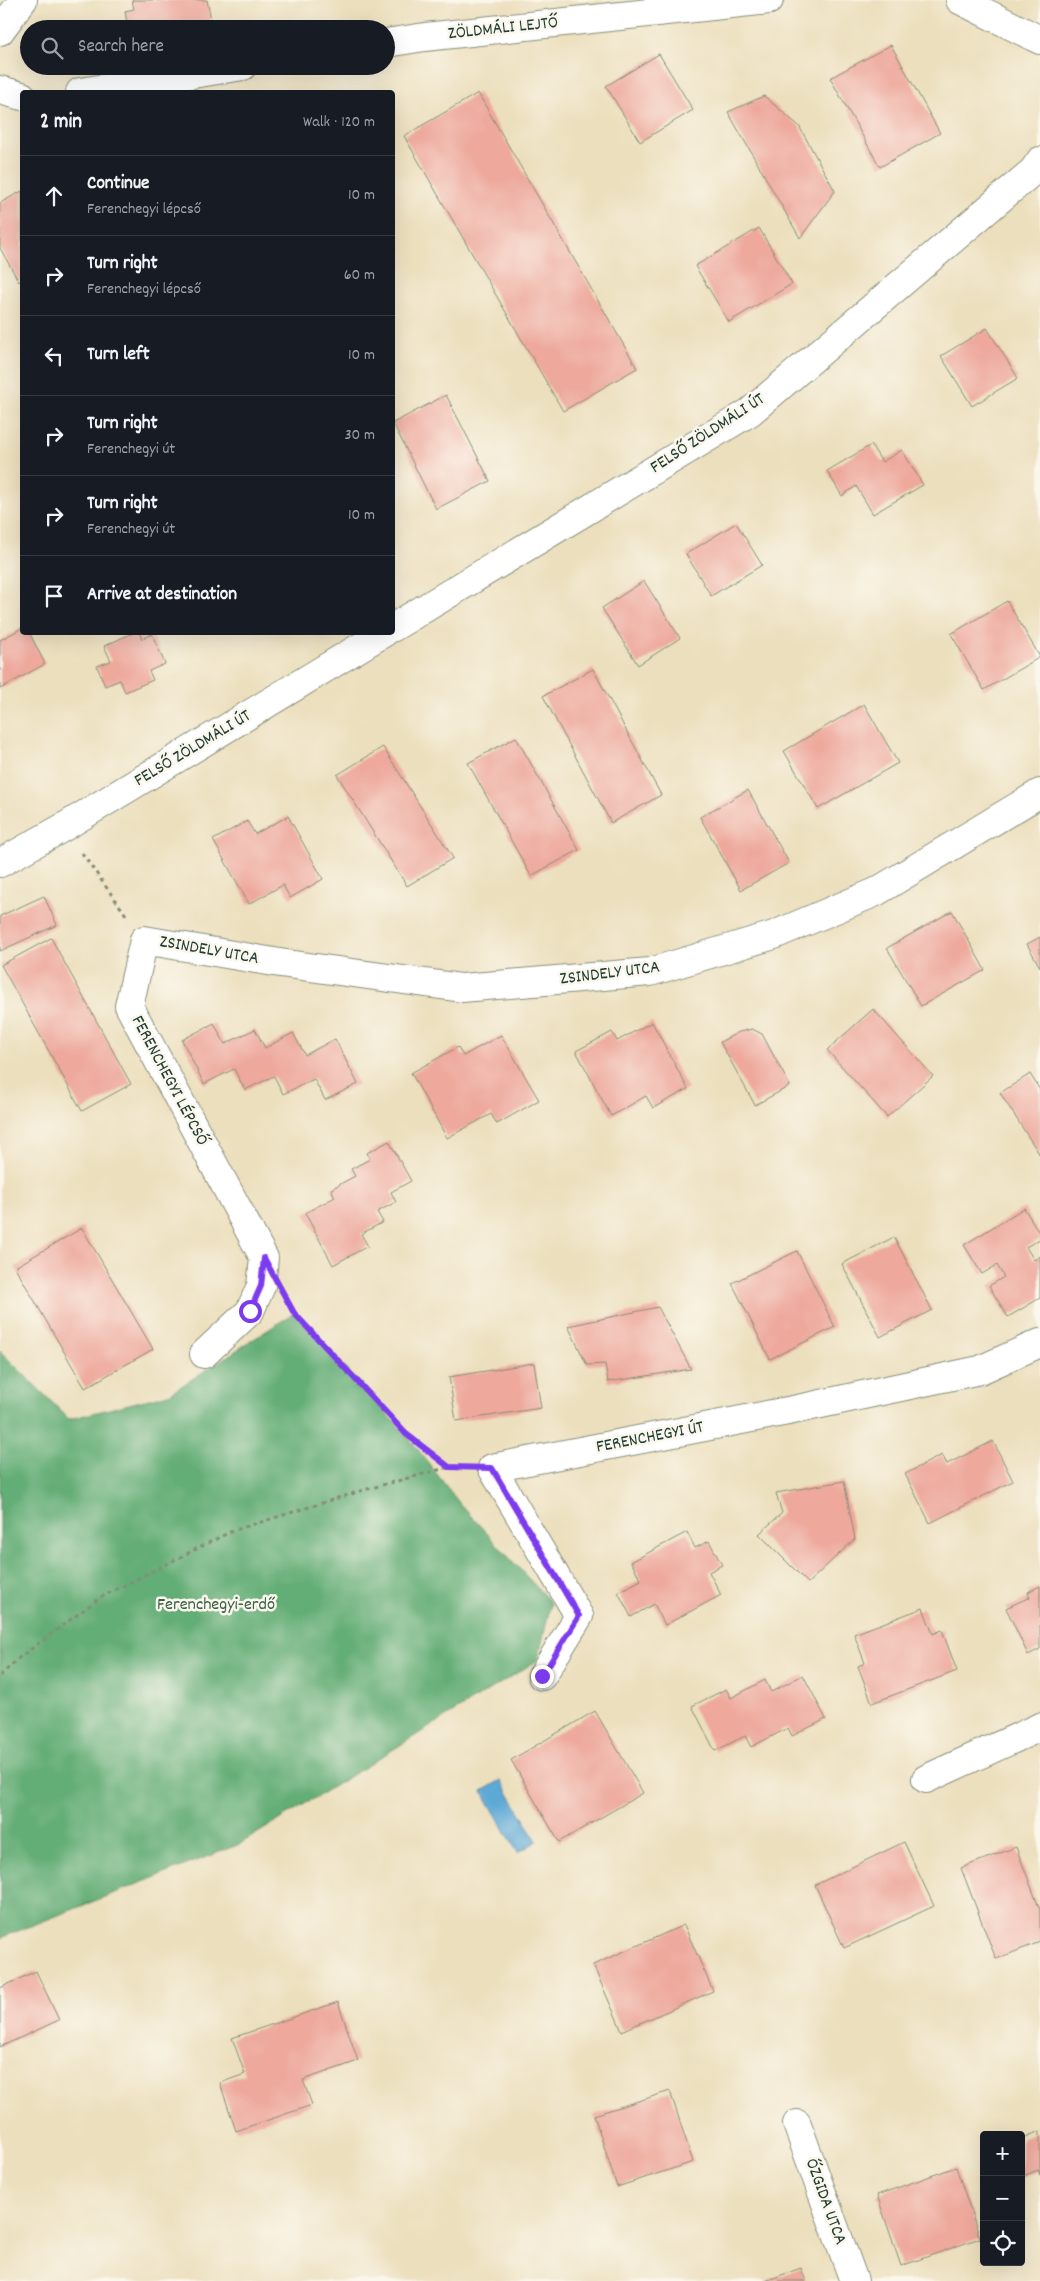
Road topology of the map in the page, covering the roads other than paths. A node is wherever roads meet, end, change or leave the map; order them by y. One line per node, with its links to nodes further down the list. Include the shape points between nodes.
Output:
1 (15, 0): 5 (street)
2 (23, 0): 6 (street)
3 (769, 0): 8 (street, ZÖLDMÁLI LEJTŐ)
4 (960, 0): 7 (street)
5 (0, 12)
6 (0, 31)
7 (1040, 40)
8 (395, 42)
9 (187, 75): 11 (street)
10 (0, 90): 12 (street)
11 (93, 90)
12 (20, 96)
13 (20, 97): 14 (street)
14 (0, 100)
15 (1040, 161): 16 (street, FELSŐ ZÖLDMÁLI ÚT, via 1033,171 750,412)
16 (395, 626)
17 (380, 635): 19 (street, FELSŐ ZÖLDMÁLI ÚT)
18 (1040, 793): 20 (street, ZSINDELY UTCA, via 876,892 774,935 650,972 462,988)
19 (0, 863)
20 (144, 940): 22 (street, FERENCHEGYI LÉPCSŐ, via 129,1006 264,1258 261,1286 250,1311)
21 (1040, 1343): 23 (street, FERENCHEGYI ÚT, via 980,1370 492,1468 579,1616)
22 (204, 1354)
23 (542, 1676)
24 (1040, 1728): 25 (street)
25 (926, 1778)
26 (797, 2124): 27 (street, ŐZGIDA UTCA)
27 (854, 2281)

